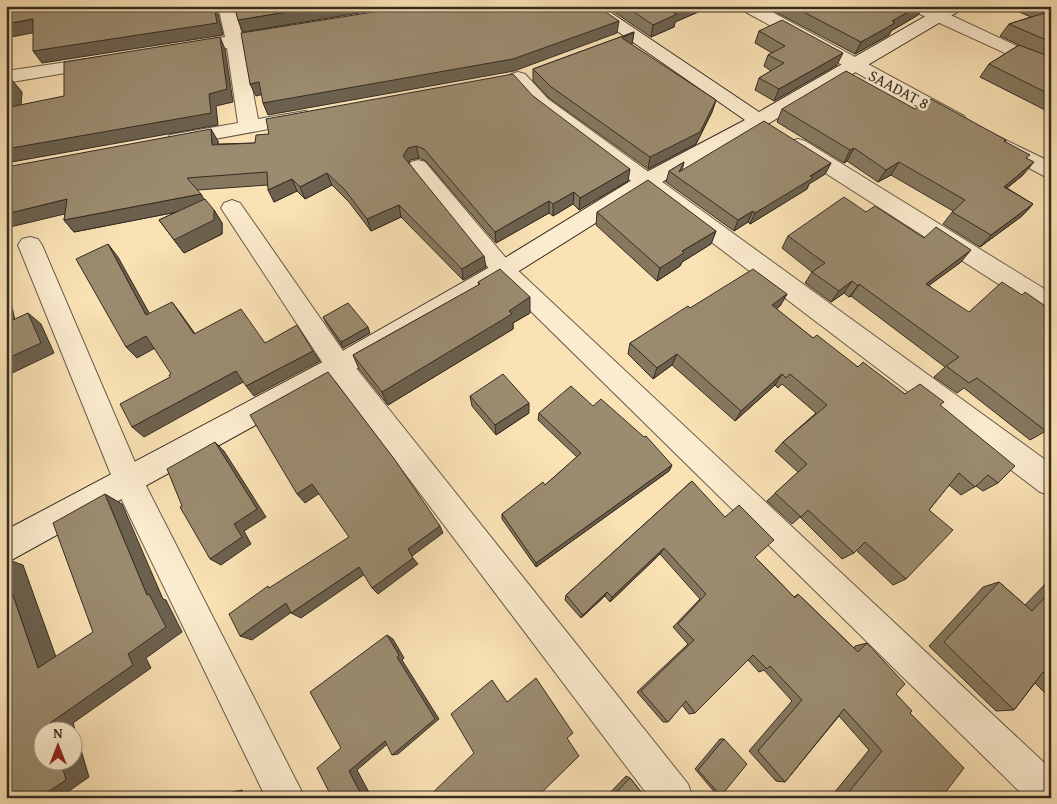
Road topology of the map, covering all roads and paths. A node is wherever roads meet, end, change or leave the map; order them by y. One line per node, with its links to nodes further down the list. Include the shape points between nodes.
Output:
1 (226, 6): 8 (street)
2 (589, 6): 17 (street, via 623,40)
3 (748, 6): 11 (street, SAADAT 8)
4 (917, 6): 6 (street)
5 (954, 6): 6 (street)
6 (938, 16): 11 (street); 12 (street)
7 (293, 32): 8 (street)
8 (235, 41): 9 (street); 16 (street)
9 (168, 52)
10 (121, 59): 13 (street)
11 (856, 65): 17 (street); 20 (street, SAADAT 8)
12 (1051, 69)
13 (6, 77)
14 (517, 77): 21 (street, via 541,103)
15 (326, 113): 16 (street)
16 (248, 127): 18 (street)
17 (773, 130): 21 (street); 25 (street)
18 (161, 143)
19 (418, 167): 24 (street)
20 (1051, 171)
21 (645, 182): 24 (street); 28 (street)
22 (232, 208): 26 (street)
23 (30, 245): 27 (street)
24 (503, 270): 26 (street); 30 (street)
25 (1051, 305)
26 (339, 366): 27 (street); 32 (street)
27 (128, 482): 29 (street); 31 (street)
28 (1051, 482)
29 (6, 547)
30 (1051, 795)
31 (286, 798)
32 (674, 798)

